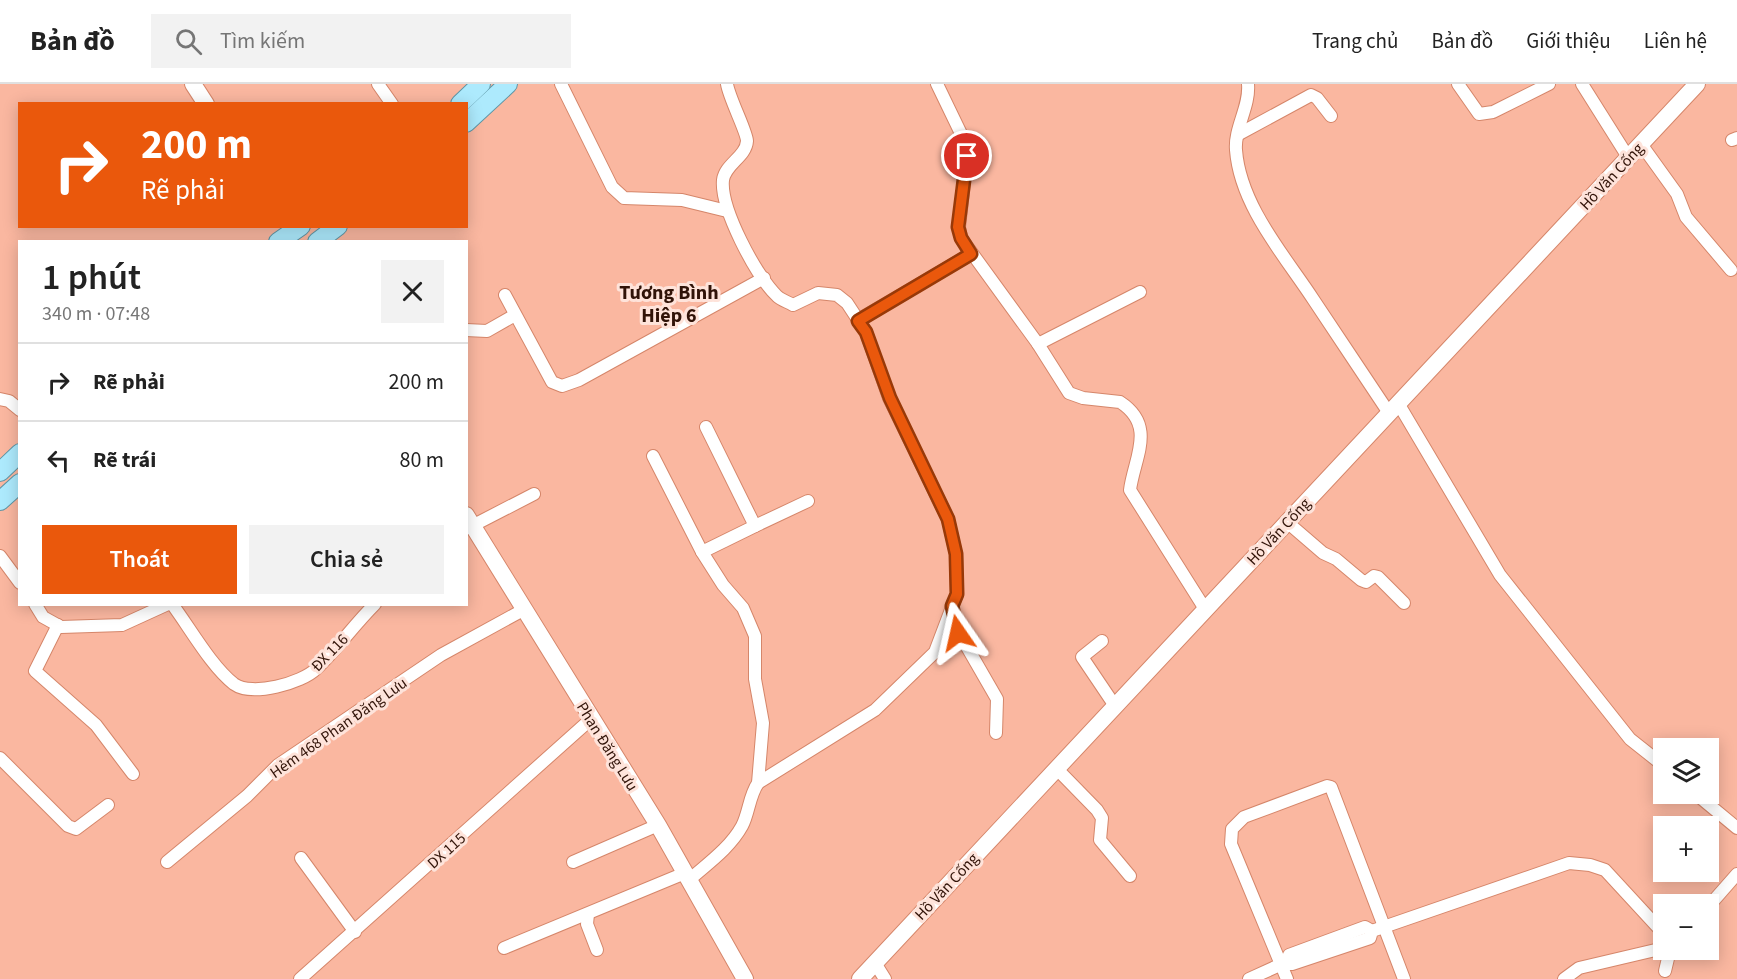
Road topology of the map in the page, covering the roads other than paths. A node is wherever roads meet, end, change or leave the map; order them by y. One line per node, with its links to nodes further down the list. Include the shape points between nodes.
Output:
1 (193, 84): 13 (street)
2 (481, 84): 15 (main road)
3 (508, 84): 17 (main road)
4 (561, 84): 21 (street, via 612,187 624,198 682,200)
5 (727, 84): 21 (street, via 747,140 744,150 725,173)
6 (937, 84): 24 (street, via 966,144 958,227)
7 (1248, 84): 18 (street, via 1249,98)
8 (1458, 84): 9 (street, via 1479,114 1484,114)
9 (1549, 84)
10 (1582, 84): 20 (street)
11 (1697, 84): 19 (street, Hồ Văn Cống)
12 (384, 86): 14 (street)
13 (205, 102)
14 (391, 102)
15 (462, 102)
16 (1330, 116): 18 (street, via 1311,95)
17 (468, 121)
18 (1239, 134): 35 (street, via 1236,148 1244,187 1270,234)
19 (1641, 144): 20 (street, Hồ Văn Cống); 25 (street, via 1677,194 1686,217)
20 (1628, 157): 35 (street, Hồ Văn Cống)
21 (727, 211): 26 (street)
22 (335, 228): 23 (main road)
23 (319, 240)
24 (971, 254): 30 (street); 32 (street)
25 (1731, 270)
26 (764, 278): 29 (street, via 562,386 552,382); 30 (street, via 778,298 793,305 818,293 837,295)
27 (1140, 292): 32 (street)
28 (505, 295): 29 (street)
29 (515, 315): 31 (street, via 487,331)
30 (858, 321): 55 (street, via 948,519 956,554 957,594)
31 (468, 330)
32 (1038, 344): 56 (street, via 1069,393 1120,402 1134,417 1142,440 1130,490)
33 (0, 399): 34 (street)
34 (18, 408)
35 (1393, 408): 44 (street, Hồ Văn Cống); 63 (street, via 1500,575 1630,739)
36 (706, 427): 46 (street)
37 (18, 455): 39 (main road)
38 (653, 456): 47 (street)
39 (0, 472)
40 (18, 485): 42 (main road)
41 (534, 494): 45 (street)
42 (0, 501)
43 (808, 501): 46 (street)
44 (1287, 522): 50 (street, via 1364,582 1378,577); 56 (street, Hồ Văn Cống)
45 (468, 523): 57 (street, Phan Đăng Lưu)
46 (754, 526): 47 (street)
47 (702, 552): 67 (street, via 743,608 755,636 755,679 763,723)
48 (0, 556): 49 (street)
49 (18, 580)
50 (1404, 603)
51 (36, 606): 58 (street, via 43,617)
52 (166, 606): 58 (street, via 122,626)
53 (172, 606): 54 (street, ĐX 116, via 236,686 257,690 277,688 314,671)
54 (373, 606)
55 (952, 606): 62 (street, via 958,633 997,699); 67 (street, via 935,652 875,710)
56 (1205, 609): 60 (street, Hồ Văn Cống)
57 (523, 610): 61 (street, Phan Đăng Lưu); 73 (street, Hẻm 468 Phan Đăng Lưu, via 441,655 278,765)
58 (58, 625): 66 (street, via 35,671 99,729)
59 (1102, 641): 60 (street, via 1082,657)
60 (1115, 706): 65 (street, Hồ Văn Cống)
61 (591, 719): 70 (street, Phan Đăng Lưu); 82 (street, DX 115)
62 (996, 733)
63 (1653, 757)
64 (0, 758): 68 (street, via 68,826 76,829)
65 (1056, 768): 77 (street, via 1097,810 1102,818 1100,840); 87 (street, Hồ Văn Cống)
66 (133, 774)
67 (758, 783): 76 (street, via 742,826 725,847)
68 (108, 804)
69 (1708, 804): 71 (street)
70 (658, 825): 74 (street); 76 (street, Phan Đăng Lưu)
71 (1737, 828)
72 (301, 858): 82 (street)
73 (167, 862)
74 (573, 862)
75 (1737, 874): 78 (street)
76 (687, 876): 79 (street); 91 (street, Phan Đăng Lưu)
77 (1130, 876)
78 (1719, 894)
79 (588, 914): 83 (street); 84 (street, via 587,924)
80 (1653, 922): 81 (street, via 1605,870 1579,863 1552,867)
81 (1378, 929): 88 (street, via 1370,938 1333,945 1292,964); 88 (street, via 1331,788 1322,787 1244,817 1232,829 1231,844); 96 (street)
82 (355, 932): 90 (street, DX 115)
83 (504, 948)
84 (597, 950)
85 (1653, 951): 97 (street, via 1578,968)
86 (1668, 960): 89 (street)
87 (875, 963): 92 (street, Hồ Văn Cống); 93 (street)
88 (1284, 963): 94 (street); 95 (street)
89 (1665, 971)
90 (300, 979)
91 (745, 979)
92 (860, 979)
93 (885, 979)
94 (1249, 979)
95 (1287, 979)
96 (1404, 979)
97 (1564, 979)

